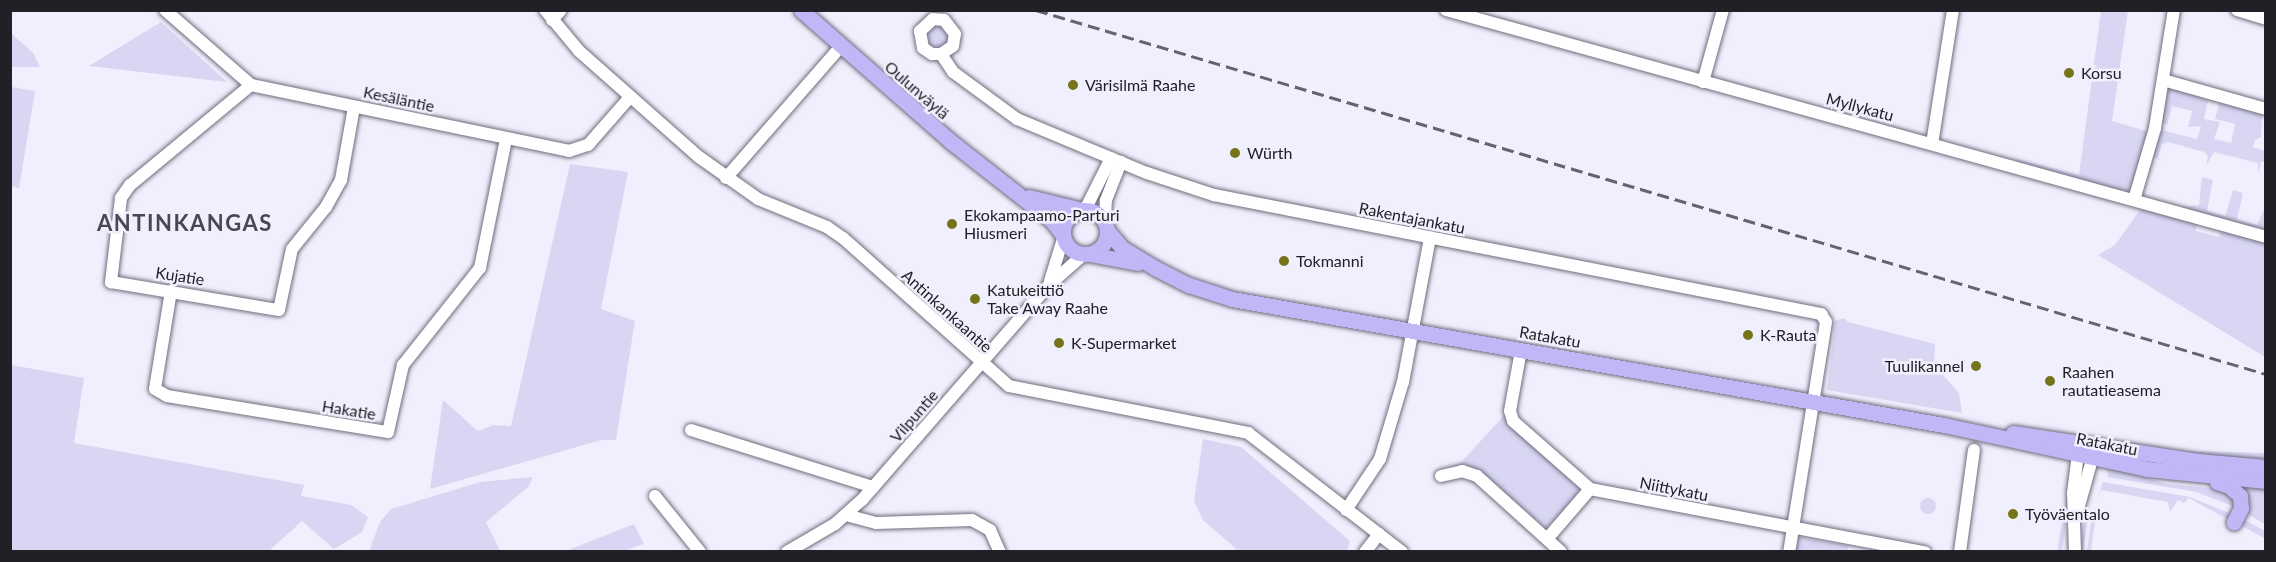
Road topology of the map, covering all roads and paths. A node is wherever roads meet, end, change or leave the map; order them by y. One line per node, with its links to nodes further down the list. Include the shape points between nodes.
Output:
1 (165, 10): 15 (street, Kesäläntie)
2 (561, 10): 9 (street)
3 (801, 10): 11 (main road, Oulunväylä)
4 (1446, 10): 14 (street, Myllykatu)
5 (1723, 10): 14 (street)
6 (1953, 10): 20 (street)
7 (2174, 10): 13 (street)
8 (2237, 10): 10 (street)
9 (549, 16): 16 (street, Antinkankaantie, via 574,46)
10 (2265, 20)
11 (841, 46): 22 (street); 23 (main road, Oulunväylä, via 950,141)
12 (941, 54): 21 (street, Rakentajankatu, via 953,72 1030,127)
13 (2163, 80): 18 (street); 24 (street, via 2154,134)
14 (1703, 82): 20 (street, Myllykatu)
15 (251, 85): 17 (street, Kesäläntie); 33 (street, Kujatie, via 130,185 121,198 111,282)
16 (630, 98): 19 (street, Kesäläntie, via 581,150 569,152); 22 (street, Antinkankaantie)
17 (354, 107): 19 (street, Kesäläntie); 33 (street, Kujatie, via 341,180 326,207 292,249 279,310)
18 (2265, 108)
19 (506, 139): 33 (street, Hakatie, via 480,268 406,360 397,382 388,432 167,396 155,389)
20 (1932, 144): 24 (street, Myllykatu)
21 (1116, 160): 25 (street); 26 (street, via 1106,200); 29 (street, Rakentajankatu, via 1172,182 1257,206)
22 (726, 178): 36 (street, Antinkankaantie, via 758,199 827,227 843,238)
23 (1015, 191): 25 (main road, Oulunväylä, via 1054,206); 27 (main road, Oulunväylä)
24 (2134, 200): 28 (street, Myllykatu)
25 (1084, 210): 26 (main road, via 1097,213); 27 (main road, via 1070,216)
26 (1106, 226): 30 (main road, via 1105,243); 31 (main road, Ratakatu, via 1122,248)
27 (1063, 237): 30 (main road, via 1069,248); 32 (street, Vilpuntie)
28 (2265, 237)
29 (1430, 238): 34 (street); 37 (street, Rakentajankatu, via 1819,313 1827,322)
30 (1086, 255): 31 (main road, Ratakatu); 32 (street, Vilpuntie)
31 (1155, 268): 34 (main road, Ratakatu, via 1204,291 1232,299)
32 (1049, 285): 36 (street, Vilpuntie)
33 (171, 291)
34 (1414, 331): 35 (main road, Ratakatu); 49 (street, via 1380,459)
35 (1521, 350): 37 (main road, Ratakatu); 47 (street, via 1510,411 1513,421)
36 (981, 364): 46 (street, Vilpuntie); 49 (street, Antinkankaantie, via 1022,391 1248,433)
37 (1816, 402): 40 (main road, Ratakatu); 53 (street, Rakentajankatu)
38 (691, 430): 46 (street)
39 (1974, 450): 67 (street)
40 (2078, 450): 41 (main road, Ratakatu); 51 (street)
41 (2094, 453): 42 (main road, Ratakatu); 43 (main road, Ratakatu); 51 (street)
42 (2265, 467)
43 (2185, 474): 45 (main road, Ratakatu); 52 (main road, via 2236,491 2242,502)
44 (1441, 476): 56 (street, via 1462,471 1477,477)
45 (2265, 481)
46 (873, 487): 50 (street, Vilpuntie)
47 (1590, 489): 53 (street, Niittykatu); 56 (street)
48 (655, 496): 58 (street)
49 (1346, 510): 55 (street, Antinkankaantie)
50 (846, 515): 57 (street, Vilpuntie); 61 (street, via 876,523 972,520 990,530)
51 (2075, 519): 54 (street)
52 (2234, 522)
53 (1793, 528): 65 (street, Rakentajankatu); 66 (street, Niittykatu)
54 (2073, 533): 68 (street); 69 (street)
55 (1379, 534): 62 (street); 63 (street, Antinkankaantie)
56 (1547, 538): 64 (street)
57 (807, 542): 59 (street, Vilpuntie); 60 (street)
58 (700, 552)
59 (788, 552)
60 (816, 552)
61 (1000, 552)
62 (1365, 552)
63 (1402, 552)
64 (1561, 552)
65 (1789, 552)
66 (1925, 552)
67 (1960, 552)
68 (2066, 552)
69 (2075, 552)

